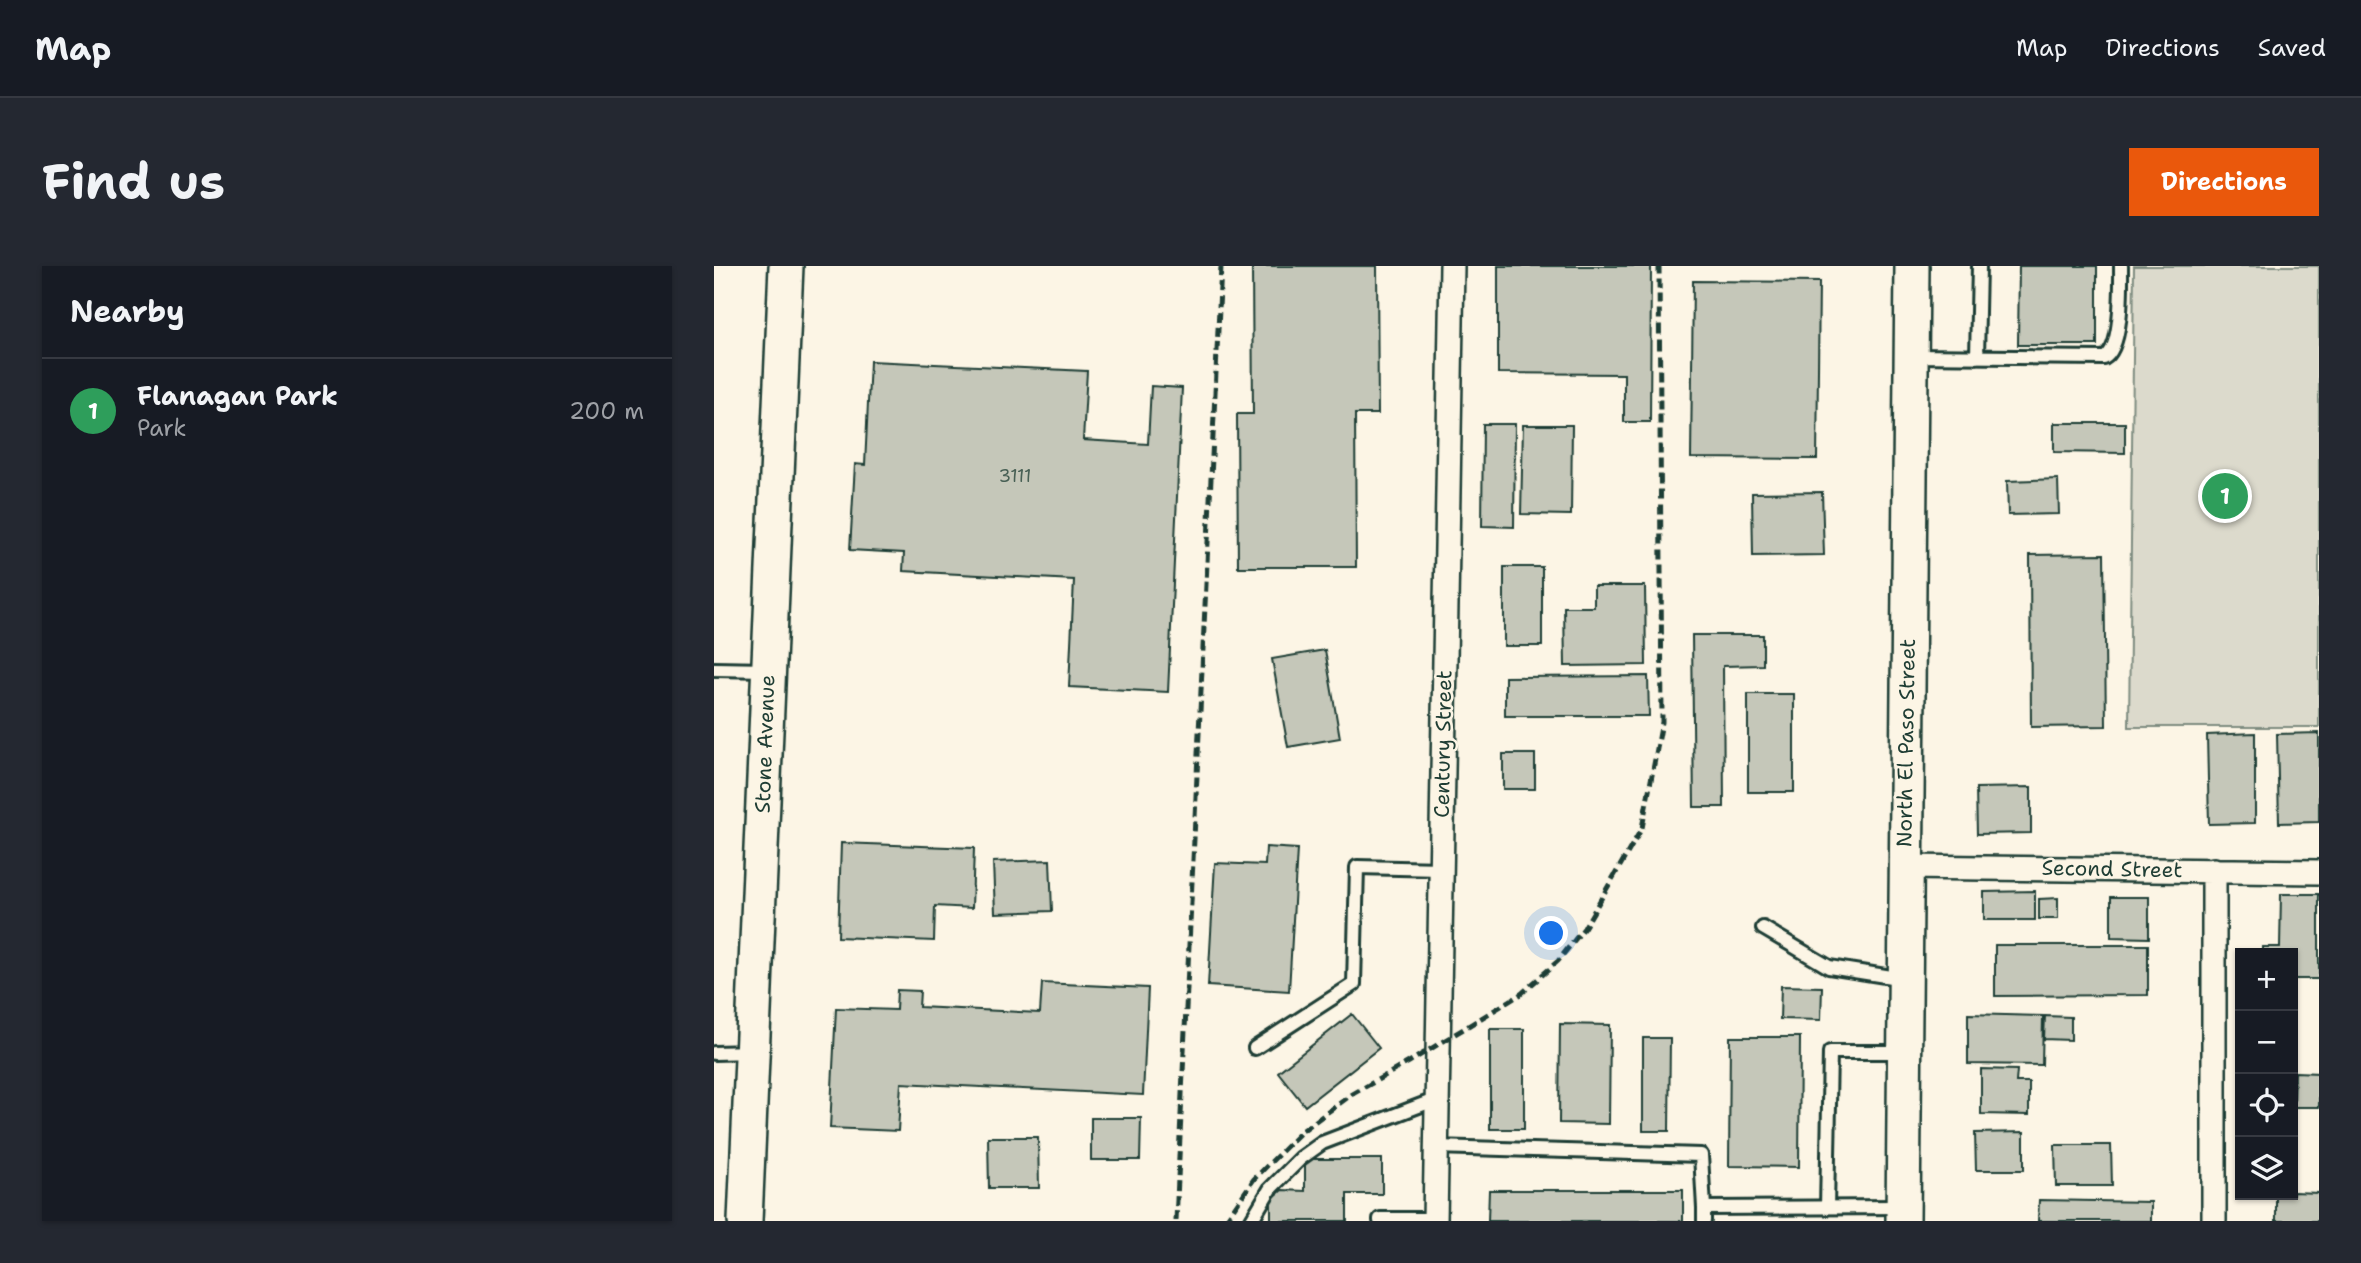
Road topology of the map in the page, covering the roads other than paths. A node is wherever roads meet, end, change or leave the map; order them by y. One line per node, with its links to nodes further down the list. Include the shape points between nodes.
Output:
1 (786, 266): 9 (street, Stone Avenue)
2 (1452, 266): 11 (street, Century Street)
3 (1912, 266): 6 (street, North El Paso Street)
4 (1979, 266): 7 (lane)
5 (2121, 266): 7 (lane, via 2119,323 2110,354 2104,358)
6 (1911, 356): 7 (lane); 10 (street, North El Paso Street)
7 (1978, 357)
8 (714, 669): 9 (lane)
9 (769, 670): 17 (street, Stone Avenue)
10 (1905, 867): 12 (street, Second Street); 15 (street, North El Paso Street)
11 (1441, 869): 16 (lane, via 1357,867 1354,984); 20 (street, Century Street)
12 (2214, 870): 13 (street, Second Street); 29 (street)
13 (2319, 872)
14 (1763, 928): 15 (lane, via 1829,967)
15 (1905, 979): 18 (street, North El Paso Street)
16 (1255, 1048)
17 (752, 1052): 19 (lane); 26 (street, Stone Avenue)
18 (1904, 1052): 22 (lane, via 1830,1052); 23 (street, North El Paso Street)
19 (714, 1053)
20 (1437, 1099): 21 (street, Century Street); 27 (lane, via 1321,1143 1270,1189)
21 (1436, 1147): 24 (lane, via 1702,1155); 25 (street, Century Street)
22 (1827, 1208): 23 (lane); 24 (lane)
23 (1903, 1214)
24 (1704, 1215)
25 (1435, 1220): 28 (lane)
26 (745, 1221)
27 (1251, 1221)
28 (1380, 1221)
29 (2214, 1221)

